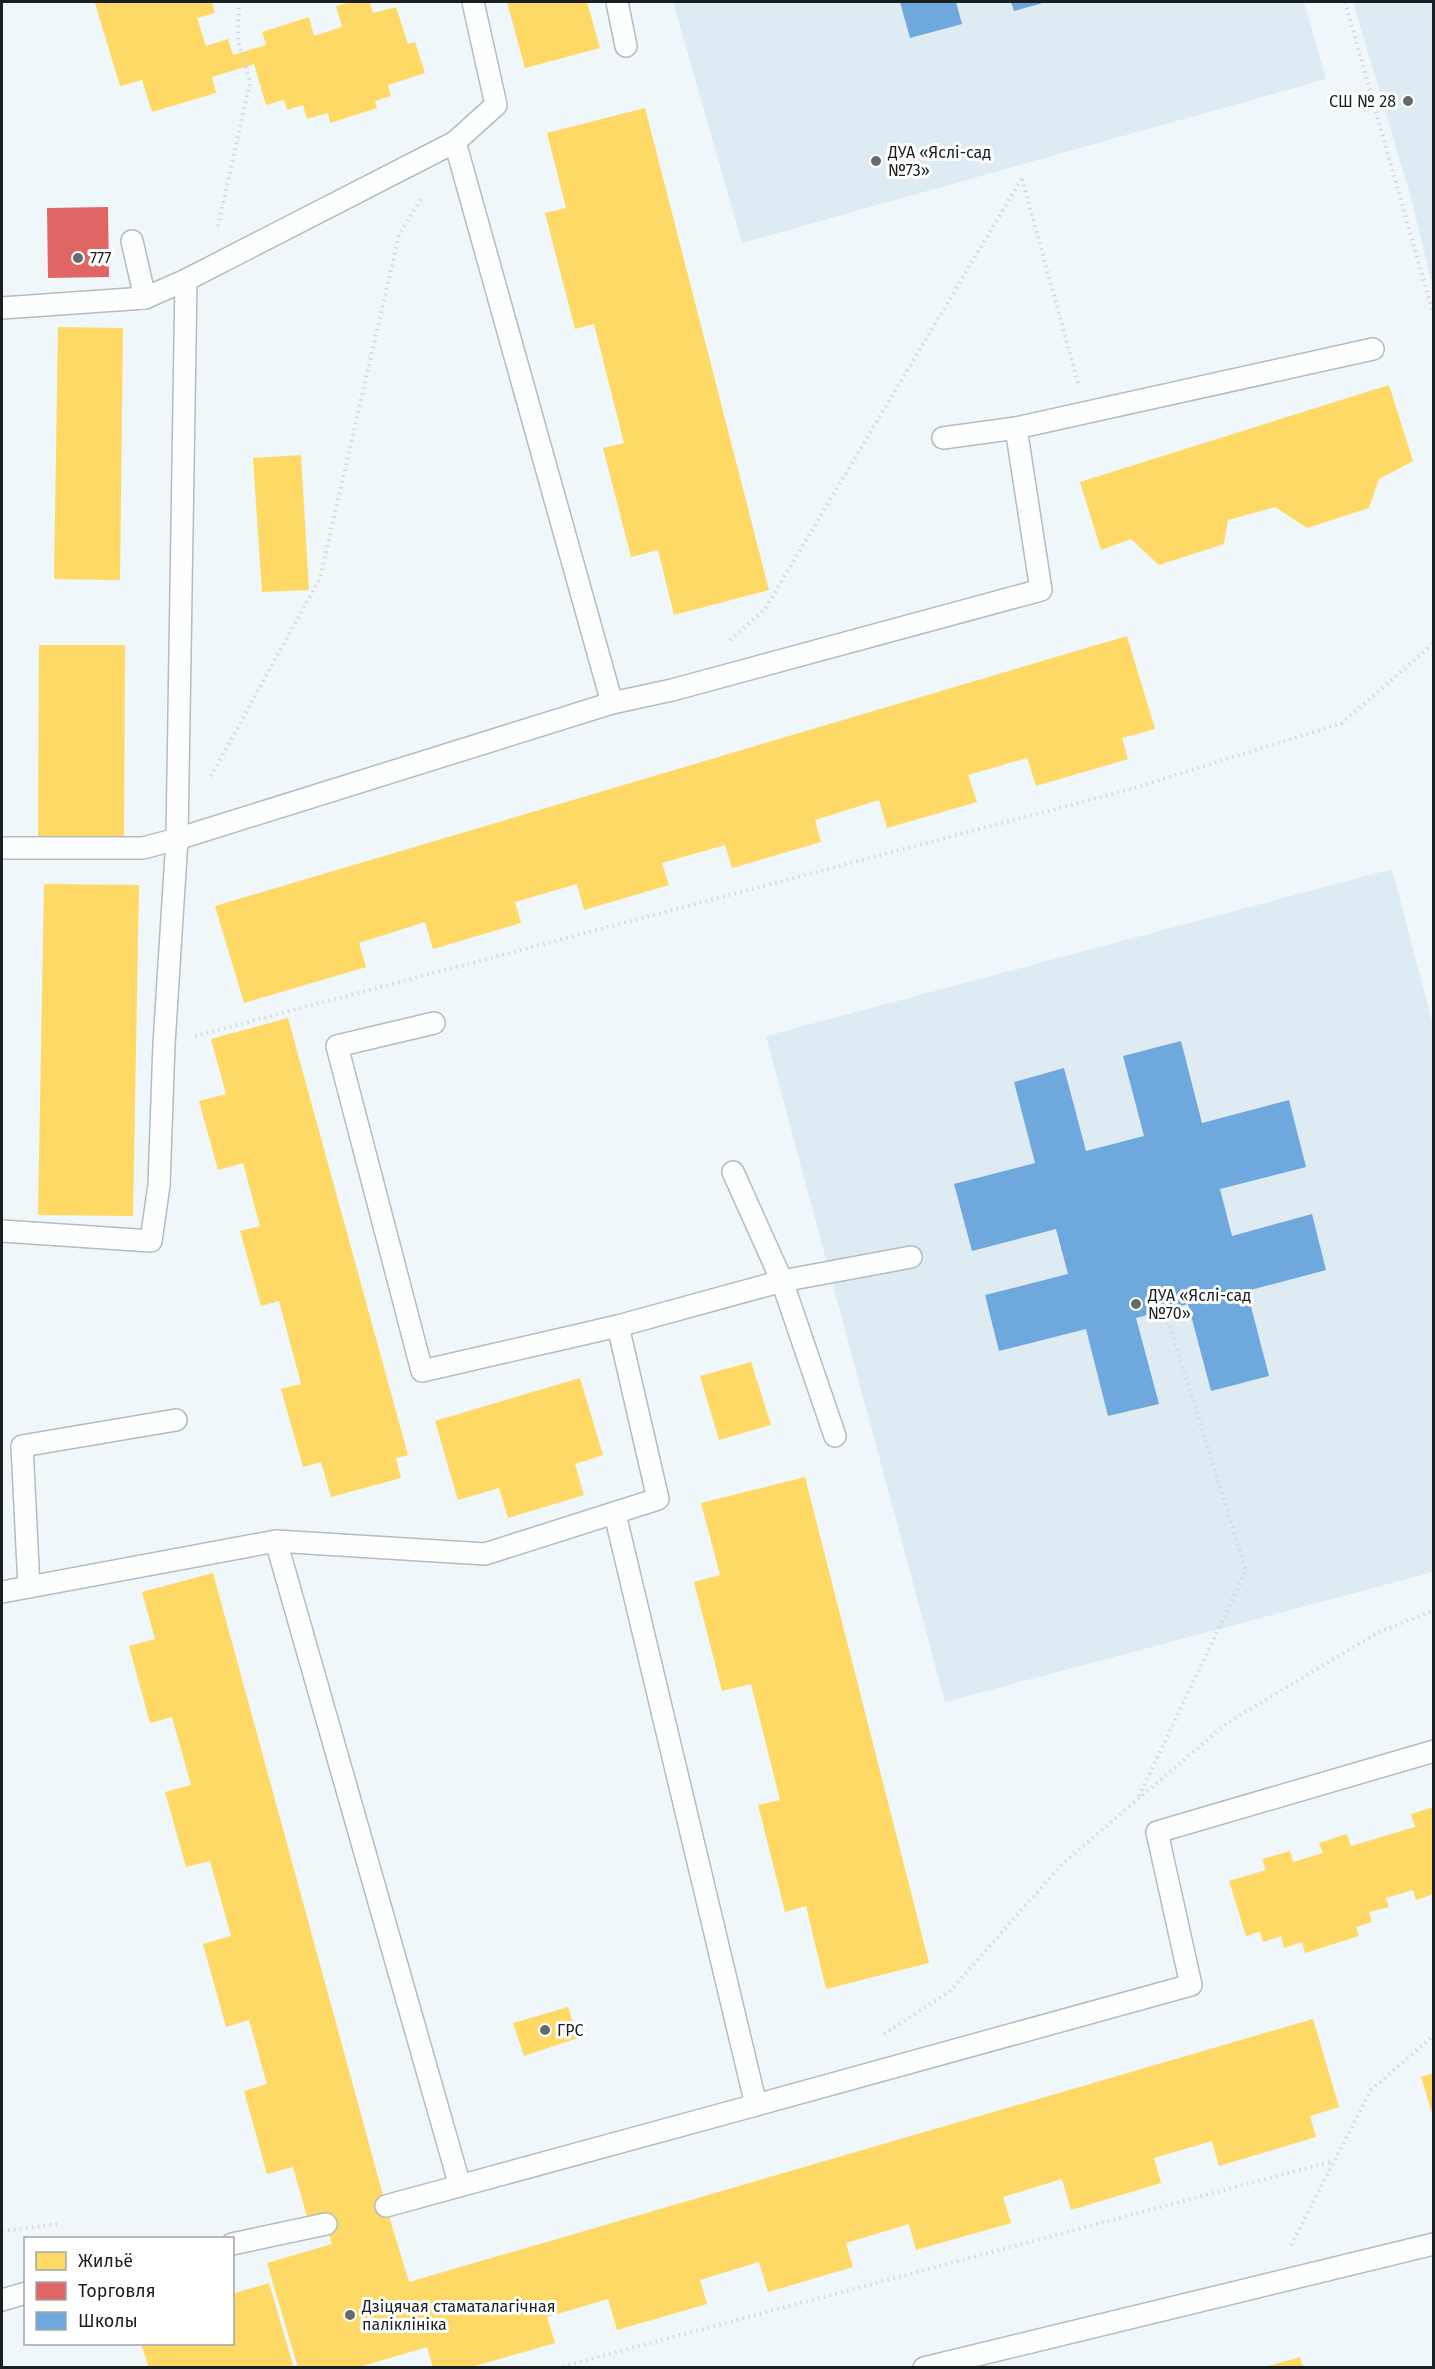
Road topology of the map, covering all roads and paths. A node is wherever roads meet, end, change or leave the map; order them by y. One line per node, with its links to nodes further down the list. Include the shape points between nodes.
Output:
1 (239, 2): 8 (path, via 238,42 250,82)
2 (473, 2): 6 (lane, via 496,105)
3 (617, 2): 5 (lane)
4 (1345, 2): 13 (path)
5 (626, 46)
6 (455, 142): 10 (lane); 20 (lane)
7 (427, 189): 21 (path, via 399,235 320,578)
8 (218, 228)
9 (132, 241): 11 (lane)
10 (186, 280): 11 (lane); 22 (lane)
11 (146, 298): 12 (lane)
12 (2, 308)
13 (1434, 317)
14 (1373, 349): 15 (lane)
15 (1087, 413): 16 (lane); 19 (path, via 1022,178 765,609)
16 (1016, 428): 17 (lane); 20 (lane, via 1041,590)
17 (943, 438)
18 (1434, 643): 25 (path, via 1342,723 1119,792)
19 (723, 646)
20 (612, 703): 22 (lane)
21 (211, 776)
22 (177, 839): 23 (lane, via 143,848); 25 (lane)
23 (2, 848)
24 (434, 1023): 31 (lane, via 338,1046 422,1371)
25 (164, 1044): 27 (lane, via 159,1185 151,1241)
26 (733, 1172): 29 (lane)
27 (2, 1231)
28 (911, 1257): 29 (lane)
29 (782, 1281): 31 (lane); 33 (lane)
30 (1165, 1310): 40 (path, via 1246,1571)
31 (618, 1326): 34 (lane, via 658,1499)
32 (176, 1420): 36 (lane, via 22,1446)
33 (835, 1436)
34 (615, 1514): 35 (lane, via 485,1554); 43 (lane)
35 (276, 1541): 36 (lane); 45 (lane)
36 (29, 1587): 37 (lane)
37 (2, 1592)
38 (1434, 1611): 40 (path, via 1377,1633 1227,1723)
39 (1434, 1751): 43 (lane, via 1157,1832 1191,1985)
40 (1137, 1800): 41 (path, via 1062,1864 950,1991)
41 (883, 2035)
42 (1434, 2035): 44 (path, via 1371,2090)
43 (756, 2105): 45 (lane)
44 (1333, 2161): 52 (path); 55 (path)
45 (460, 2186): 46 (lane)
46 (386, 2206)
47 (59, 2224): 49 (path)
48 (326, 2224): 50 (lane)
49 (2, 2231)
50 (234, 2244)
51 (1434, 2244): 52 (lane)
52 (1272, 2283): 56 (lane)
53 (24, 2294): 54 (lane)
54 (2, 2300)
55 (557, 2367)
56 (924, 2367)

